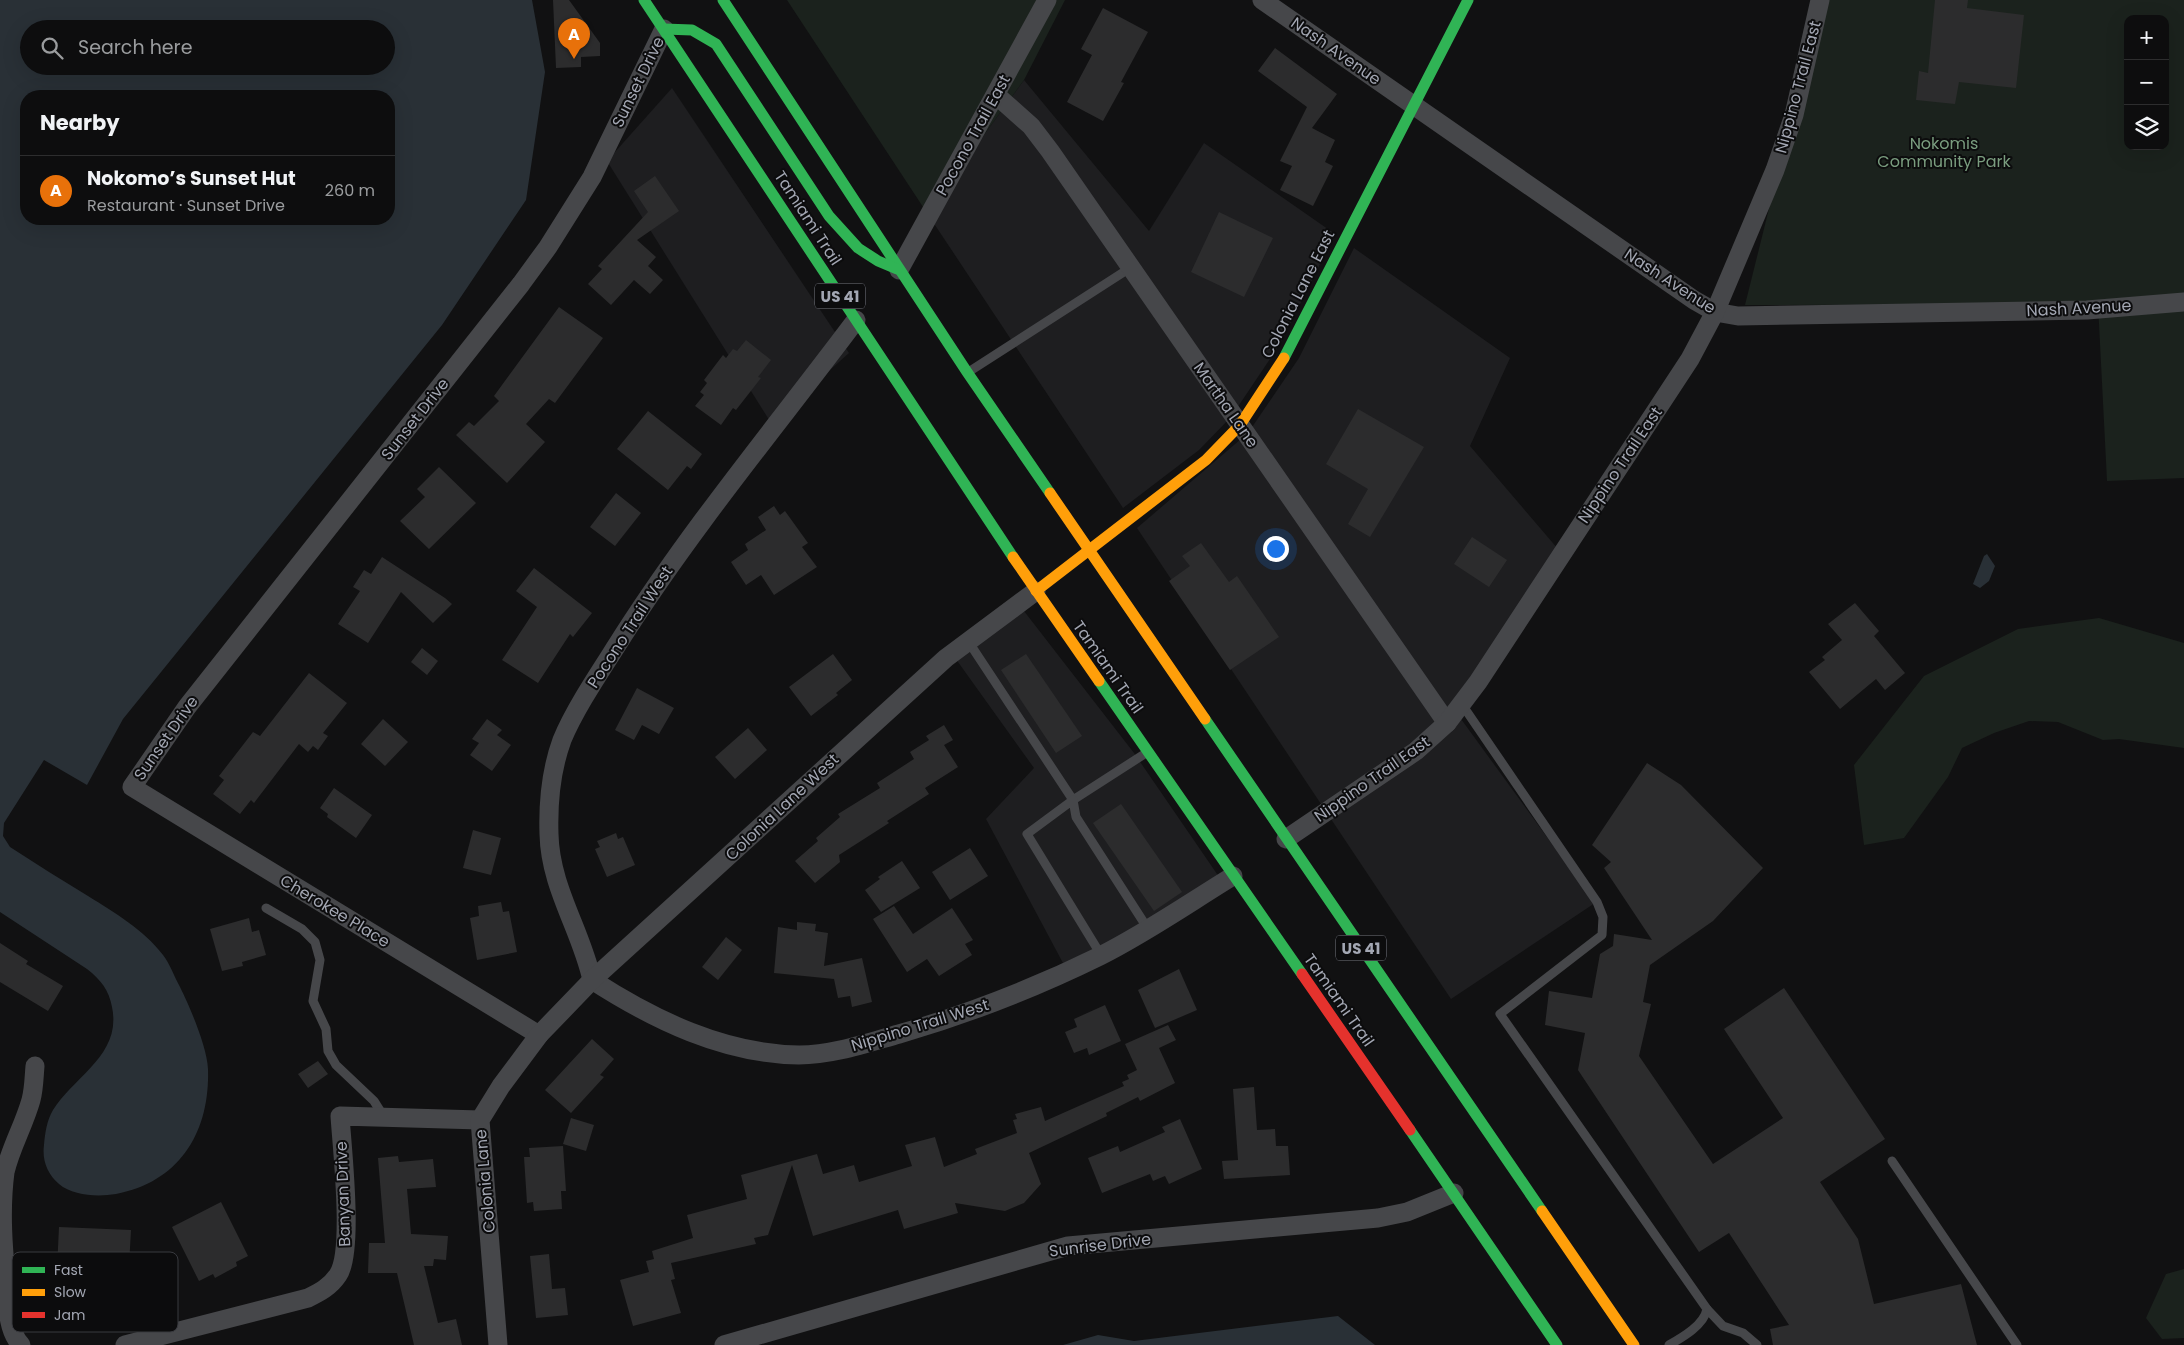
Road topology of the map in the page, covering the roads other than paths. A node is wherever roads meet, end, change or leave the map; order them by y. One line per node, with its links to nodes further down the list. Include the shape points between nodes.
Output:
1 (644, 0): 7 (main road, Tamiami Trail / US 41)
2 (723, 0): 11 (main road, US 41)
3 (1047, 0): 8 (street, Pocono Trail East)
4 (1262, 0): 9 (street, Nash Avenue)
5 (1468, 0): 9 (main road, Colonia Lane East)
6 (1820, 0): 13 (street, Nippino Trail East, via 1796,106 1775,170)
7 (664, 28): 11 (main road, via 686,27 700,32 716,44 829,216 858,248); 14 (main road, Tamiami Trail / US 41); 23 (street, Sunset Drive, via 592,177 548,247 187,707)
8 (996, 95): 10 (street, Martha Lane, via 1046,144); 11 (street, Pocono Trail East)
9 (1412, 104): 13 (street, Nash Avenue); 16 (main road, Colonia Lane East, via 1289,350)
10 (1130, 268): 15 (lane); 16 (street, Martha Lane)
11 (898, 270): 15 (main road, US 41)
12 (2184, 302): 13 (street, Nash Avenue, via 2088,310 1839,316 1738,316)
13 (1715, 312): 20 (street, Nippino Trail East, via 1685,366 1478,682)
14 (856, 320): 18 (main road, Tamiami Trail / US 41); 30 (street, Pocono Trail West, via 659,579 562,739 550,794 551,862 560,892 582,941)
15 (968, 372): 17 (main road, US 41)
16 (1240, 425): 17 (main road, Colonia Lane East, via 1206,460); 21 (street, Martha Lane)
17 (1090, 549): 18 (main road, Colonia Lane East); 25 (main road, US 41)
18 (1036, 591): 19 (street, Colonia Lane West); 22 (main road, Tamiami Trail / US 41)
19 (968, 641): 24 (lane); 30 (street, Colonia Lane West, via 876,720)
20 (1461, 703): 21 (street, Nippino Trail East); 37 (lane, via 1597,902 1603,917 1602,935 1500,1014)
21 (1447, 723): 25 (street, Nippino Trail East, via 1416,751)
22 (1147, 752): 24 (lane); 26 (main road, Tamiami Trail / US 41)
23 (132, 787): 31 (street, Cherokee Place)
24 (1073, 800): 28 (lane, via 1076,818); 29 (lane, via 1027,834)
25 (1286, 839): 47 (main road, US 41)
26 (1233, 876): 28 (street, Nippino Trail West); 36 (main road, Tamiami Trail / US 41)
27 (266, 908): 33 (lane, via 302,929 315,942 320,960 313,1001 326,1029 328,1051 336,1065 374,1101)
28 (1148, 929): 29 (street, Nippino Trail West)
29 (1101, 956): 30 (street, Nippino Trail West, via 983,1007 870,1042 800,1055 764,1052 695,1034 657,1018)
30 (592, 980): 31 (street, Colonia Lane West)
31 (539, 1036): 34 (street, Colonia Lane)
32 (35, 1066): 38 (street, via 32,1099 12,1150 1,1199)
33 (384, 1117): 34 (street, Banyan Drive); 39 (street, Banyan Drive, via 340,1116 346,1234 339,1274 327,1289 308,1298)
34 (480, 1120): 44 (street, Colonia Lane)
35 (1892, 1161): 50 (lane)
36 (1454, 1193): 45 (street, Sunrise Drive, via 1406,1212 1378,1218 1068,1246); 46 (main road, Tamiami Trail / US 41)
37 (1707, 1309): 48 (lane, via 1706,1317); 49 (lane, via 1722,1326 1743,1333)
38 (12, 1329)
39 (178, 1331)
40 (13, 1332): 42 (street)
41 (176, 1332): 43 (street, Banyan Drive)
42 (21, 1345)
43 (125, 1345)
44 (498, 1345)
45 (724, 1345)
46 (1557, 1345)
47 (1634, 1345)
48 (1670, 1345)
49 (1757, 1345)
50 (2017, 1345)

